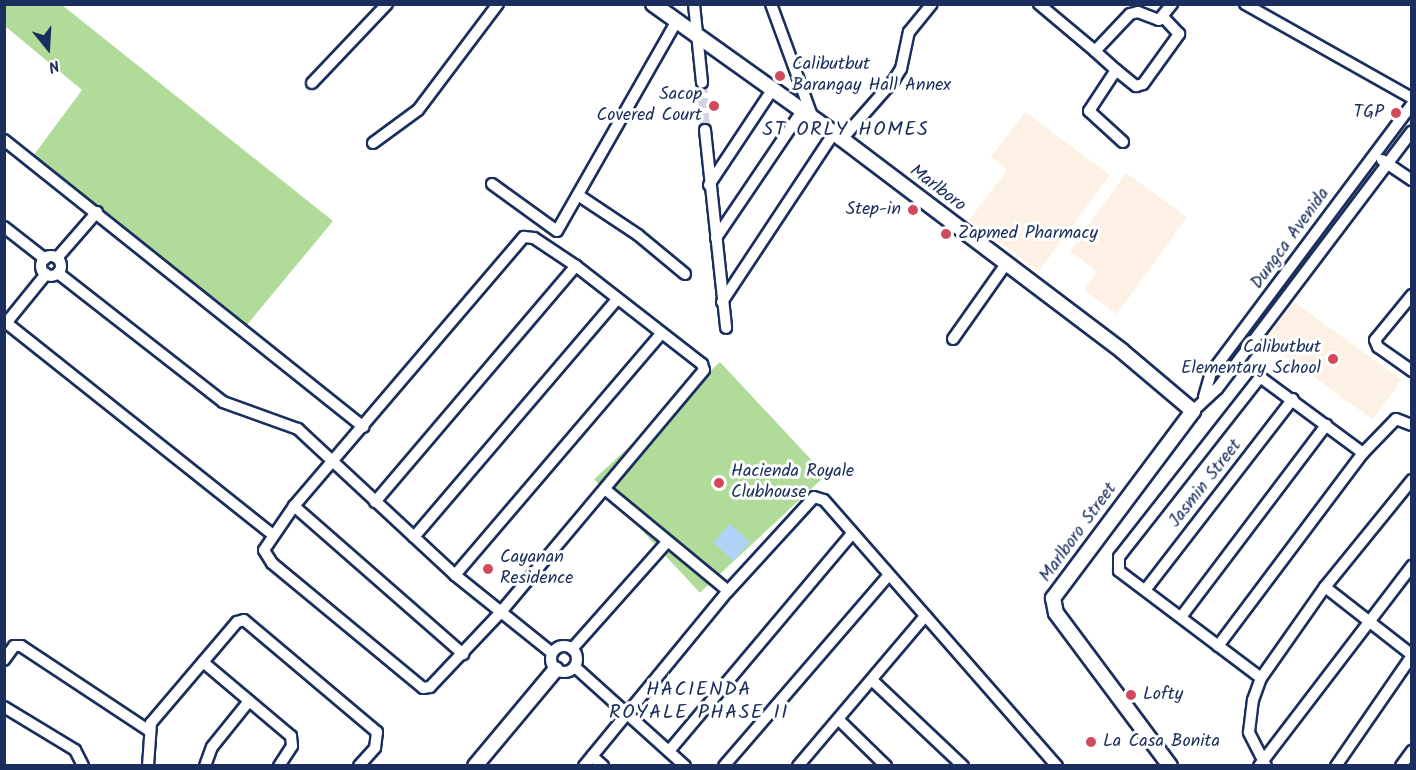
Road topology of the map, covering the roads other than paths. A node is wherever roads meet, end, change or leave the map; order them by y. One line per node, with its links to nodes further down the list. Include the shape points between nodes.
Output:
1 (387, 4): 15 (street)
2 (498, 4): 27 (street, via 418,110)
3 (653, 4): 11 (street, Marlboro)
4 (694, 4): 12 (street)
5 (771, 4): 21 (street)
6 (932, 4): 24 (street, via 909,32 901,69 894,80)
7 (1039, 4): 13 (street)
8 (1172, 4): 10 (street)
9 (1245, 4): 18 (street)
10 (1164, 18): 13 (street, via 1154,20 1133,12); 14 (street, via 1179,34 1143,84 1136,86)
11 (677, 21): 12 (street, Marlboro); 33 (street)
12 (700, 37): 16 (street); 17 (street, Marlboro)
13 (1095, 51): 14 (street)
14 (1116, 70): 26 (street, via 1089,111)
15 (312, 83)
16 (702, 83)
17 (772, 90): 20 (street, Marlboro); 32 (street)
18 (1412, 98)
19 (1412, 104): 28 (street, Dungca Avenida)
20 (802, 111): 21 (street, Marlboro); 36 (street)
21 (813, 119): 24 (street, Marlboro)
22 (705, 130): 32 (street)
23 (1412, 131): 29 (street, Dungca Avenida)
24 (838, 136): 39 (street, Marlboro); 46 (street)
25 (4, 140): 34 (street)
26 (1123, 142)
27 (373, 143)
28 (1374, 154): 29 (street); 52 (street, Dungca Avenida, via 1211,373)
29 (1387, 164): 30 (street); 52 (street, Dungca Avenida, via 1216,389)
30 (1412, 180)
31 (492, 184): 33 (street, via 557,231)
32 (709, 185): 36 (street)
33 (578, 195): 43 (street, via 638,235)
34 (97, 212): 37 (street); 57 (street)
35 (4, 227): 38 (street)
36 (716, 238): 46 (street)
37 (57, 258): 38 (street); 41 (street, via 61,266)
38 (45, 259): 42 (street, via 42,267)
39 (1006, 264): 50 (street); 54 (street, Marlboro, via 1122,351)
40 (576, 267): 45 (street); 57 (street, via 534,238 524,237); 62 (street)
41 (58, 273): 42 (street); 59 (street, via 223,402 298,429)
42 (46, 274): 47 (street)
43 (685, 274)
44 (1412, 295): 51 (street, via 1376,337 1378,347)
45 (617, 299): 49 (street); 66 (street)
46 (722, 302): 48 (street)
47 (6, 321): 64 (street)
48 (726, 328)
49 (661, 334): 61 (street, via 702,364 704,370); 69 (street)
50 (952, 339)
51 (1412, 371)
52 (1204, 397): 54 (street, Dungca Avenida)
53 (1293, 399): 55 (street); 72 (street, Jasmin Street); 72 (street, via 1260,378 1119,558 1119,571)
54 (1193, 411): 112 (street, Marlboro Street, via 1053,598 1062,621)
55 (1326, 425): 58 (street); 76 (street)
56 (1412, 425): 58 (street, via 1396,419)
57 (363, 427): 59 (street)
58 (1363, 453): 78 (street)
59 (333, 460): 62 (street); 63 (street)
60 (1412, 480): 71 (street)
61 (606, 490): 67 (street); 74 (street)
62 (375, 502): 66 (street)
63 (294, 506): 64 (street); 81 (street)
64 (272, 534): 81 (street, via 264,550 272,564 417,685 430,687)
65 (852, 534): 70 (street); 73 (street, via 824,500 814,497); 94 (street)
66 (414, 537): 69 (street)
67 (668, 543): 73 (street); 79 (street)
68 (1412, 566): 77 (street)
69 (455, 575): 74 (street)
70 (888, 576): 75 (street); 108 (street)
71 (1325, 587): 77 (street); 87 (street)
72 (1146, 589): 76 (street)
73 (728, 591): 91 (street)
74 (500, 613): 80 (street); 81 (street)
75 (925, 616): 88 (street); 111 (street)
76 (1181, 616): 78 (street)
77 (1368, 621): 82 (street); 98 (street)
78 (1218, 646): 87 (street)
79 (572, 649): 80 (street, via 561,647); 85 (street)
80 (552, 653): 86 (street)
81 (464, 654)
82 (1412, 656): 113 (street)
83 (4, 660): 93 (street, via 14,646 21,646)
84 (203, 662): 89 (street); 93 (street); 103 (street, via 237,622 251,623 377,732 375,748)
85 (575, 667): 86 (street, via 566,672); 91 (street)
86 (556, 669): 104 (street)
87 (1261, 678): 98 (street, via 1253,700 1249,732)
88 (873, 681): 92 (street); 110 (street)
89 (249, 700): 101 (street, via 212,747); 102 (street, via 291,736 292,746)
90 (4, 707): 99 (street, via 75,750)
91 (626, 715): 94 (street); 96 (street)
92 (839, 720): 97 (street); 109 (street)
93 (148, 730): 100 (street)
94 (669, 751): 107 (street)
95 (1412, 751): 114 (street)
96 (592, 756): 105 (street); 106 (street)
97 (803, 764)
98 (1263, 764)
99 (84, 765)
100 (148, 765)
101 (205, 765)
102 (279, 765)
103 (359, 765)
104 (475, 765)
105 (584, 765)
106 (603, 765)
107 (685, 765)
108 (724, 765)
109 (886, 765)
110 (963, 765)
111 (1057, 765)
112 (1170, 765)
113 (1336, 765)
114 (1401, 765)

